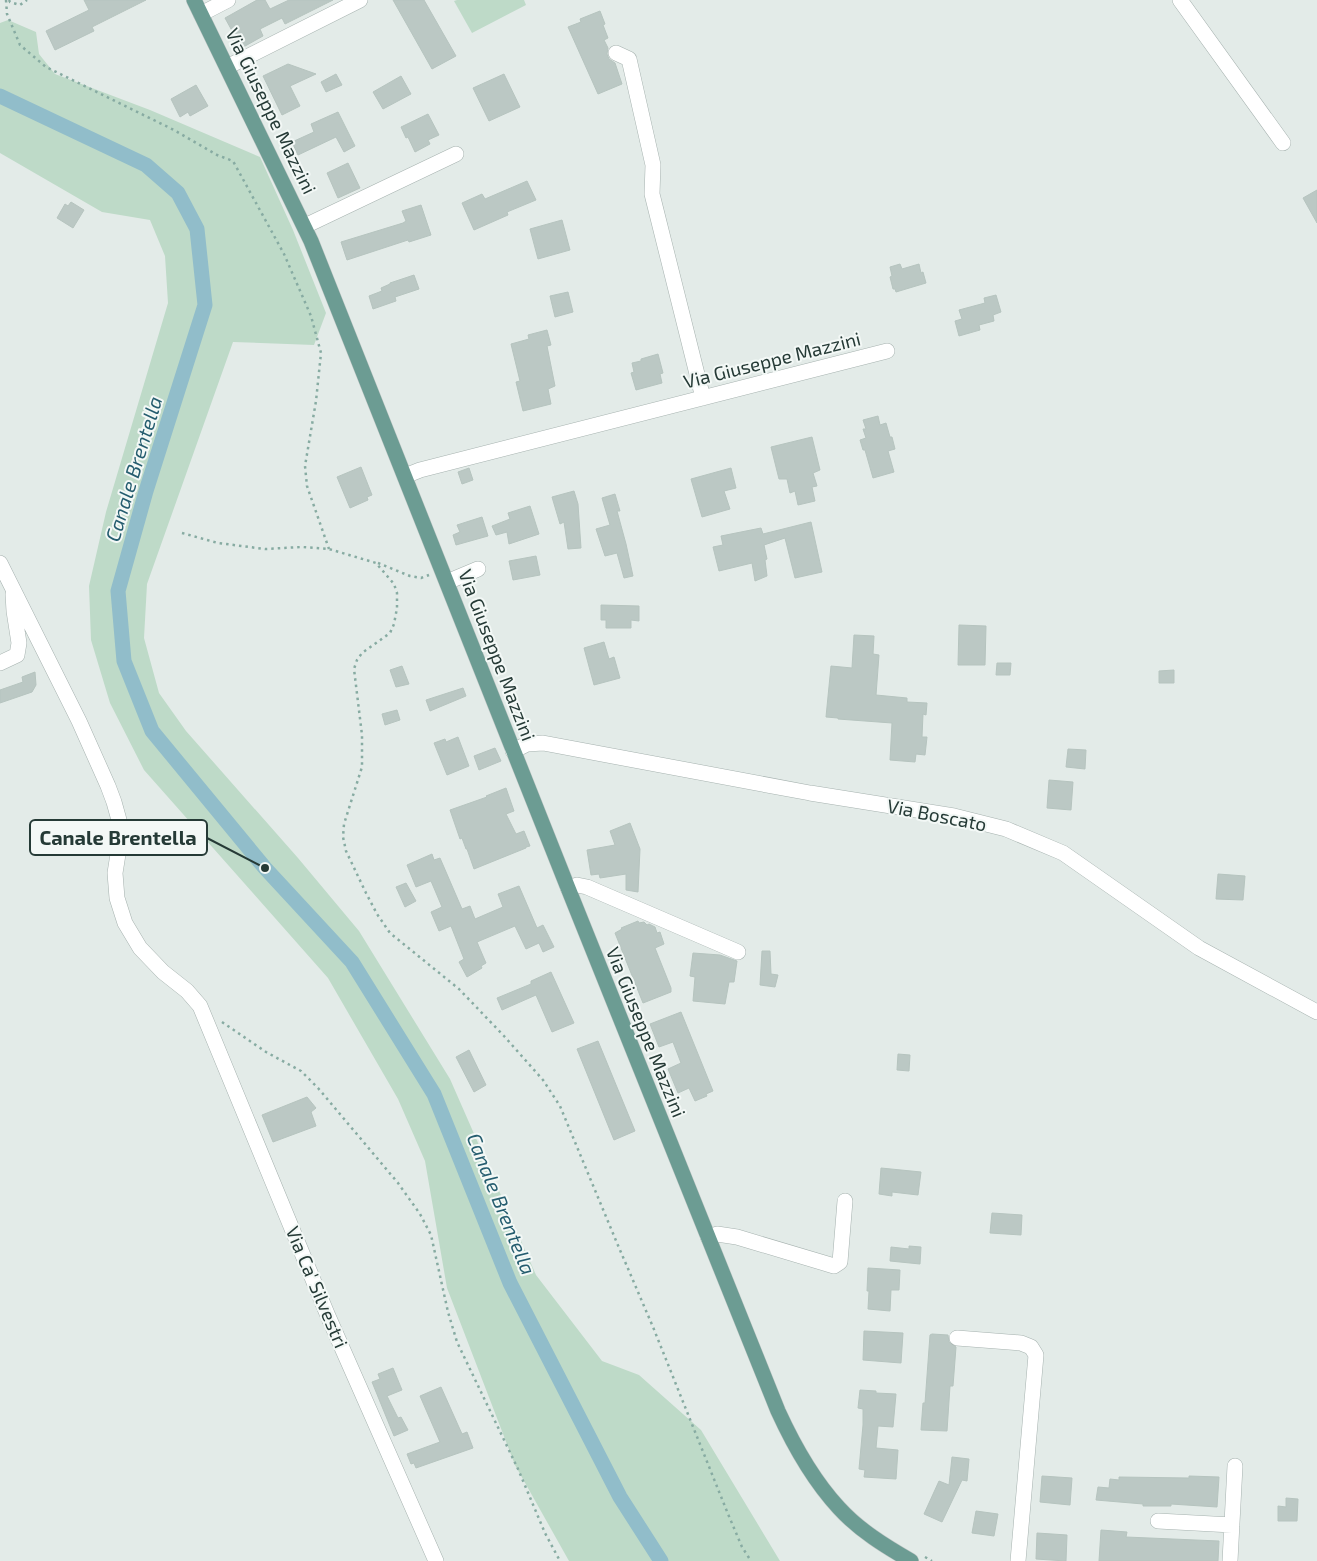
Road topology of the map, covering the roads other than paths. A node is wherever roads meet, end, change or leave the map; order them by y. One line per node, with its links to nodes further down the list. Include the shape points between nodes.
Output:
1 (194, 0): 5 (main road, Via Giuseppe Mazzini)
2 (228, 0): 5 (street, Via Giuseppe Mazzini)
3 (360, 0): 7 (street)
4 (1180, 0): 8 (street)
5 (201, 14): 7 (main road, Via Giuseppe Mazzini)
6 (616, 53): 12 (street, via 629,59 653,165 652,194)
7 (227, 67): 10 (main road, Via Giuseppe Mazzini)
8 (1283, 143)
9 (456, 154): 10 (street, Via Giuseppe Mazzini)
10 (305, 226): 13 (main road, Via Giuseppe Mazzini)
11 (887, 351): 12 (street, Via Giuseppe Mazzini)
12 (703, 398): 13 (street, Via Giuseppe Mazzini)
13 (405, 476): 16 (main road, Via Giuseppe Mazzini)
14 (0, 563): 17 (street, Via Ca' Silvestri)
15 (478, 570): 16 (street)
16 (444, 576): 19 (main road, Via Giuseppe Mazzini)
17 (14, 590): 18 (street, via 19,643 17,654); 29 (street, Via Ca' Silvestri, via 79,721 114,802 119,820 115,873 117,898 125,923 140,948 196,1000 202,1011 328,1316)
18 (0, 663)
19 (513, 751): 20 (main road, Via Giuseppe Mazzini); 22 (street, Via Boscato, via 527,744 543,743 1006,828 1063,853 1199,948)
20 (568, 888): 21 (street, via 577,885 587,887); 24 (main road, Via Giuseppe Mazzini)
21 (738, 952)
22 (1317, 1012)
23 (845, 1201): 24 (street, via 840,1262 834,1266 736,1237 717,1234)
24 (708, 1238): 30 (main road, Via Giuseppe Mazzini, via 778,1411 804,1460 840,1509 879,1542)
25 (958, 1338): 31 (street, via 1020,1343 1031,1347 1036,1355)
26 (1235, 1466): 28 (street)
27 (1158, 1521): 28 (street)
28 (1232, 1525): 32 (street)
29 (436, 1561)
30 (910, 1561)
31 (1018, 1561)
32 (1230, 1561)

